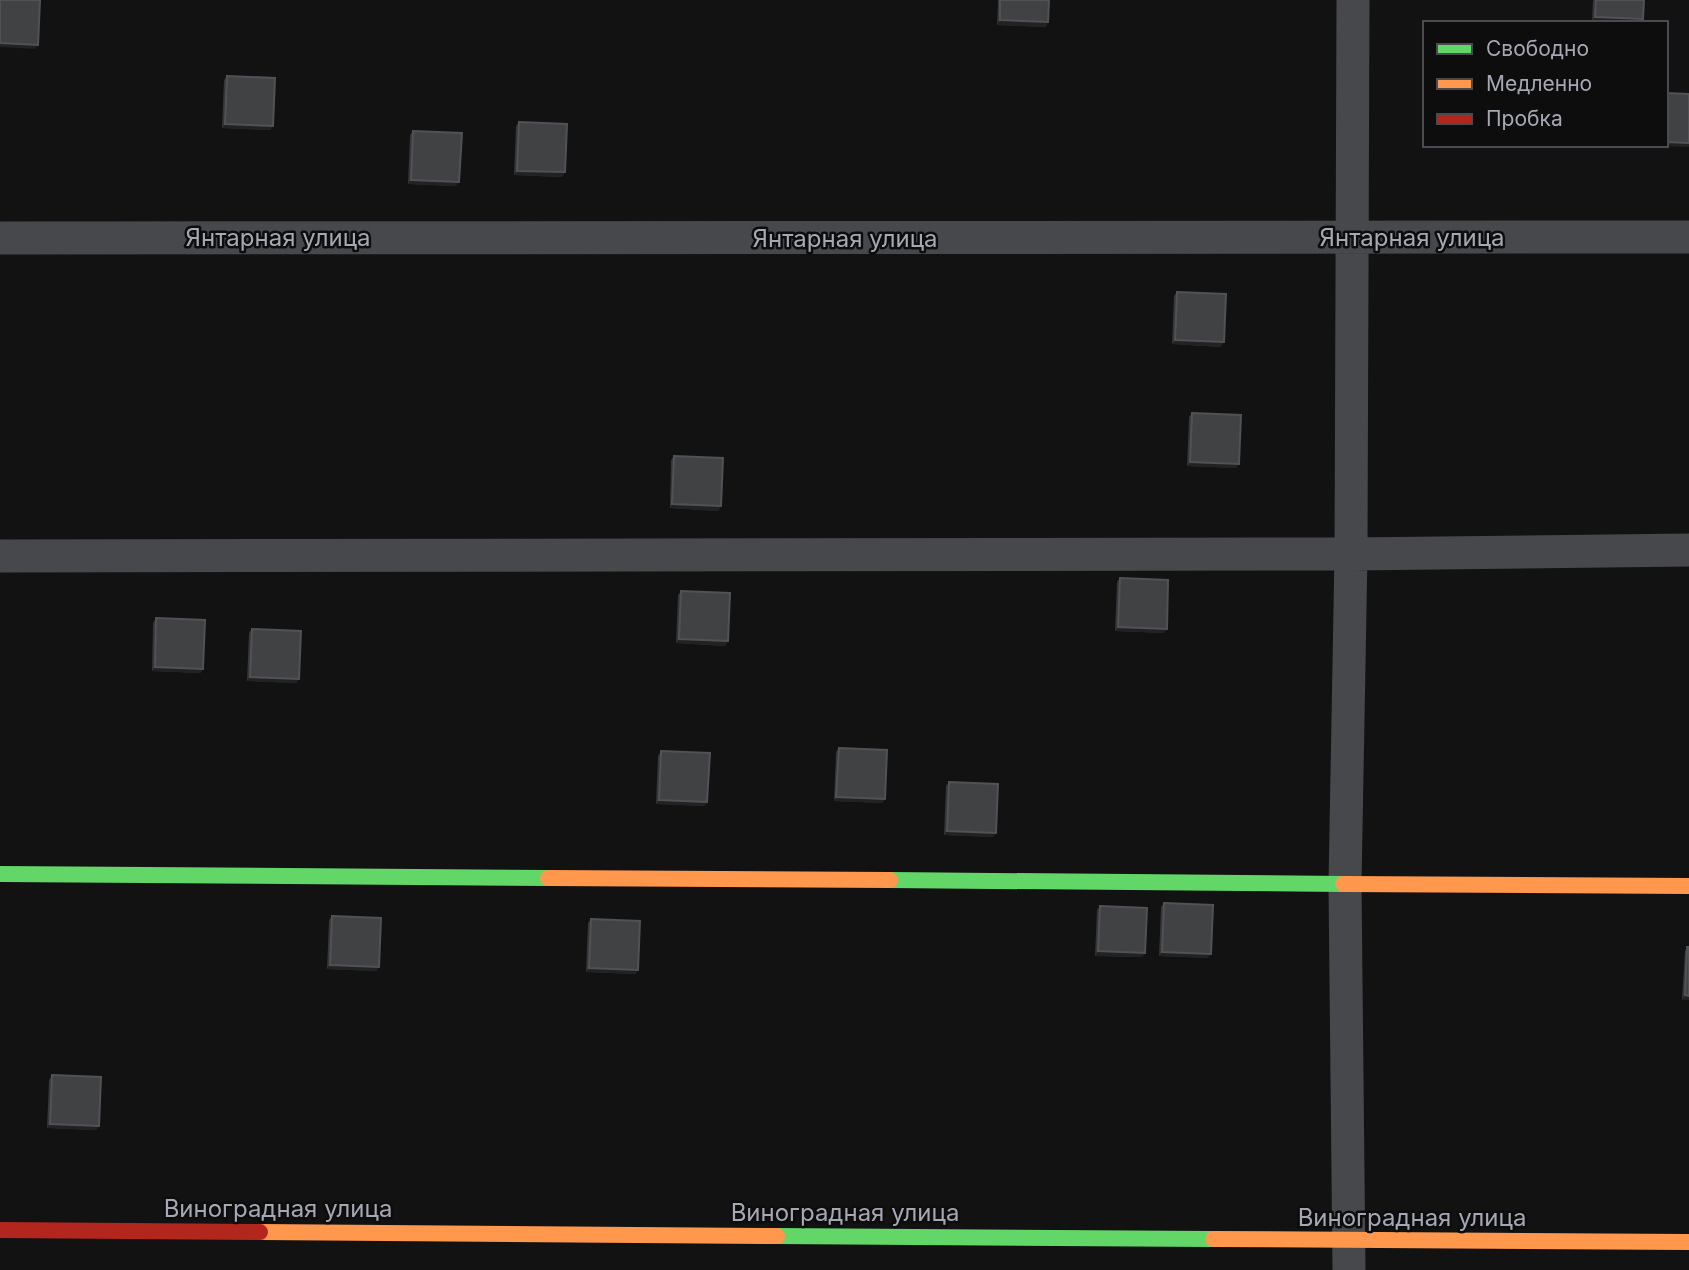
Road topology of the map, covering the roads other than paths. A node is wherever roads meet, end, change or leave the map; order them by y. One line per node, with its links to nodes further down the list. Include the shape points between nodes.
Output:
1 (1353, 0): 4 (street)
2 (1689, 237): 4 (street, Янтарная улица)
3 (0, 238): 4 (street, Янтарная улица)
4 (1351, 239): 6 (street)
5 (1689, 551): 6 (street)
6 (1351, 554): 7 (street); 9 (street)
7 (0, 556)
8 (0, 874): 9 (street)
9 (1345, 884): 10 (street); 13 (street)
10 (1689, 886)
11 (0, 1230): 13 (street, Виноградная улица)
12 (1689, 1242): 13 (street, Виноградная улица)
13 (1349, 1255)

